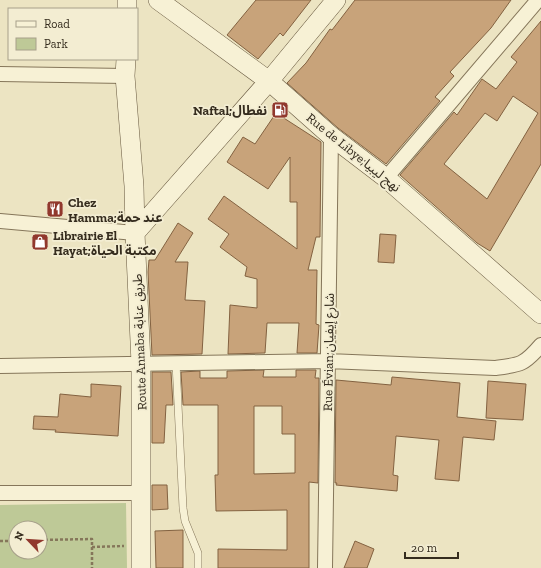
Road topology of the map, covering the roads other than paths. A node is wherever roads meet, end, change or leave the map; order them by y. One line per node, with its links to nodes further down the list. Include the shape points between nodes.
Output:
1 (158, 0): 6 (street, Rue de Libye;نهج ليبيا)
2 (336, 0): 6 (street)
3 (538, 0): 8 (street)
4 (126, 67): 5 (street); 10 (street, Route Annaba طريق عنابة)
5 (0, 74)
6 (269, 81): 7 (street, Rue de Libye;نهج ليبيا); 10 (street)
7 (331, 136): 8 (street, Rue de Libye;نهج ليبيا); 13 (street, Rue Évian;شارع إيفيان)
8 (386, 178): 11 (street, Rue de Libye;نهج ليبيا)
9 (0, 221): 10 (street)
10 (135, 232): 15 (street, Route Annaba طريق عنابة)
11 (541, 314)
12 (541, 345): 13 (street, via 526,361 516,366 495,368)
13 (328, 361): 14 (street); 21 (street, Rue Évian;شارع إيفيان)
14 (176, 362): 15 (street); 20 (lane, via 183,508 185,521 198,553)
15 (141, 363): 16 (street); 18 (street, Route Annaba طريق عنابة)
16 (0, 366)
17 (0, 493): 18 (street)
18 (142, 493): 19 (street, Route Annaba طريق عنابة)
19 (141, 568)
20 (198, 568)
21 (325, 568)

